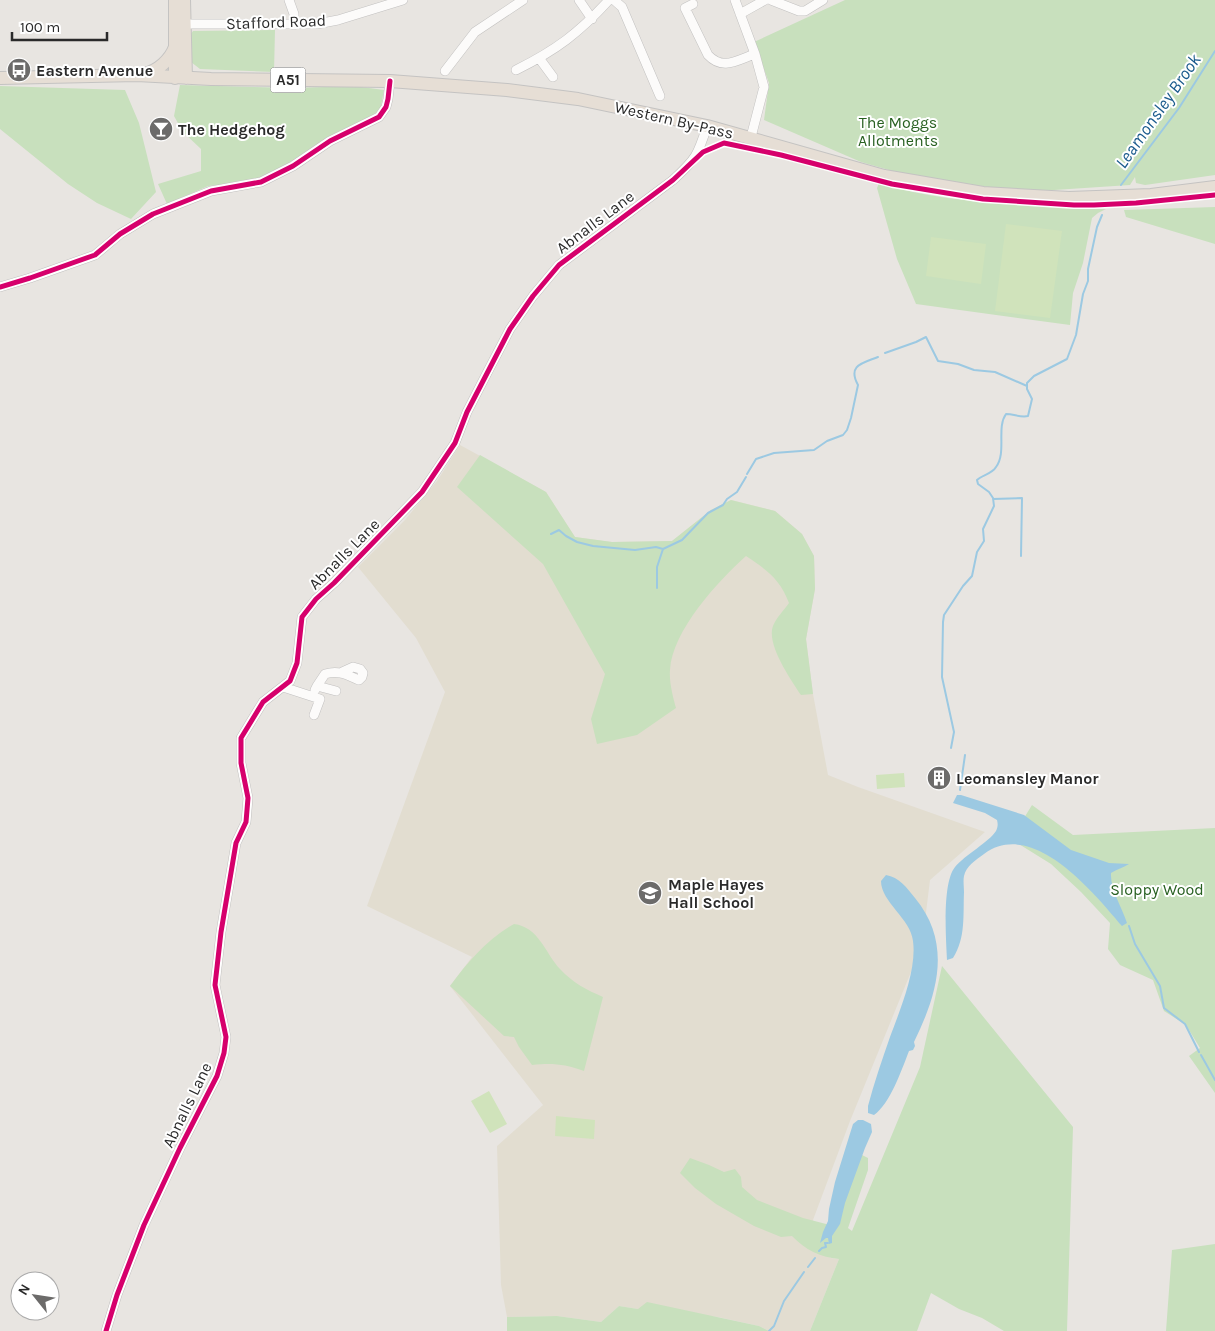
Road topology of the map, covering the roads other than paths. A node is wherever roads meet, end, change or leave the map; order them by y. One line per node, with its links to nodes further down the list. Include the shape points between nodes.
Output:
1 (175, 0): 16 (highway)
2 (184, 0): 16 (highway)
3 (289, 0): 17 (street)
4 (403, 0): 17 (street, Stafford Road, via 338,20)
5 (523, 0): 22 (street, via 475,32)
6 (579, 0): 15 (street)
7 (609, 0): 15 (street)
8 (614, 0): 28 (street, via 622,6)
9 (735, 0): 14 (street)
10 (765, 0): 14 (street)
11 (771, 0): 12 (street, via 799,11)
12 (824, 0)
13 (693, 4): 19 (street, via 685,8 714,61 723,65)
14 (740, 14): 19 (street)
15 (592, 19): 20 (street)
16 (180, 24): 17 (street, Stafford Road); 18 (highway); 26 (highway)
17 (294, 25)
18 (175, 47): 23 (highway, via 168,59 156,69); 26 (highway)
19 (755, 54): 30 (street, via 764,87)
20 (540, 58): 21 (street); 24 (street)
21 (516, 70)
22 (444, 71)
23 (137, 75): 25 (highway, A51); 26 (highway, A51)
24 (553, 77)
25 (0, 78)
26 (180, 78): 27 (highway, Western By-Pass / A51)
27 (390, 81): 29 (highway, Western By-Pass / A51, via 578,99); 32 (street, via 386,107 379,117 330,141 293,166 261,182 211,191 162,211 120,234 95,254)
28 (660, 96)
29 (706, 126): 30 (highway, Western By-Pass / A51); 35 (street, Abnalls Lane, via 699,152 689,165 558,265 533,296 510,329 467,412 455,443 422,492 302,617 297,663 290,681)
30 (751, 137): 31 (highway, Western By-Pass / A51, via 884,176 983,193 1069,198 1151,195)
31 (1215, 187)
32 (0, 287)
33 (342, 672): 34 (street, via 326,674)
34 (317, 686): 36 (street); 37 (street)
35 (283, 687): 37 (street); 39 (street, Abnalls Lane, via 263,702 241,738 240,763 248,798 246,822 236,843 215,986 226,1038 224,1053 217,1076 144,1225)
36 (336, 692)
37 (312, 697): 38 (street, via 320,699)
38 (314, 715)
39 (106, 1331)

